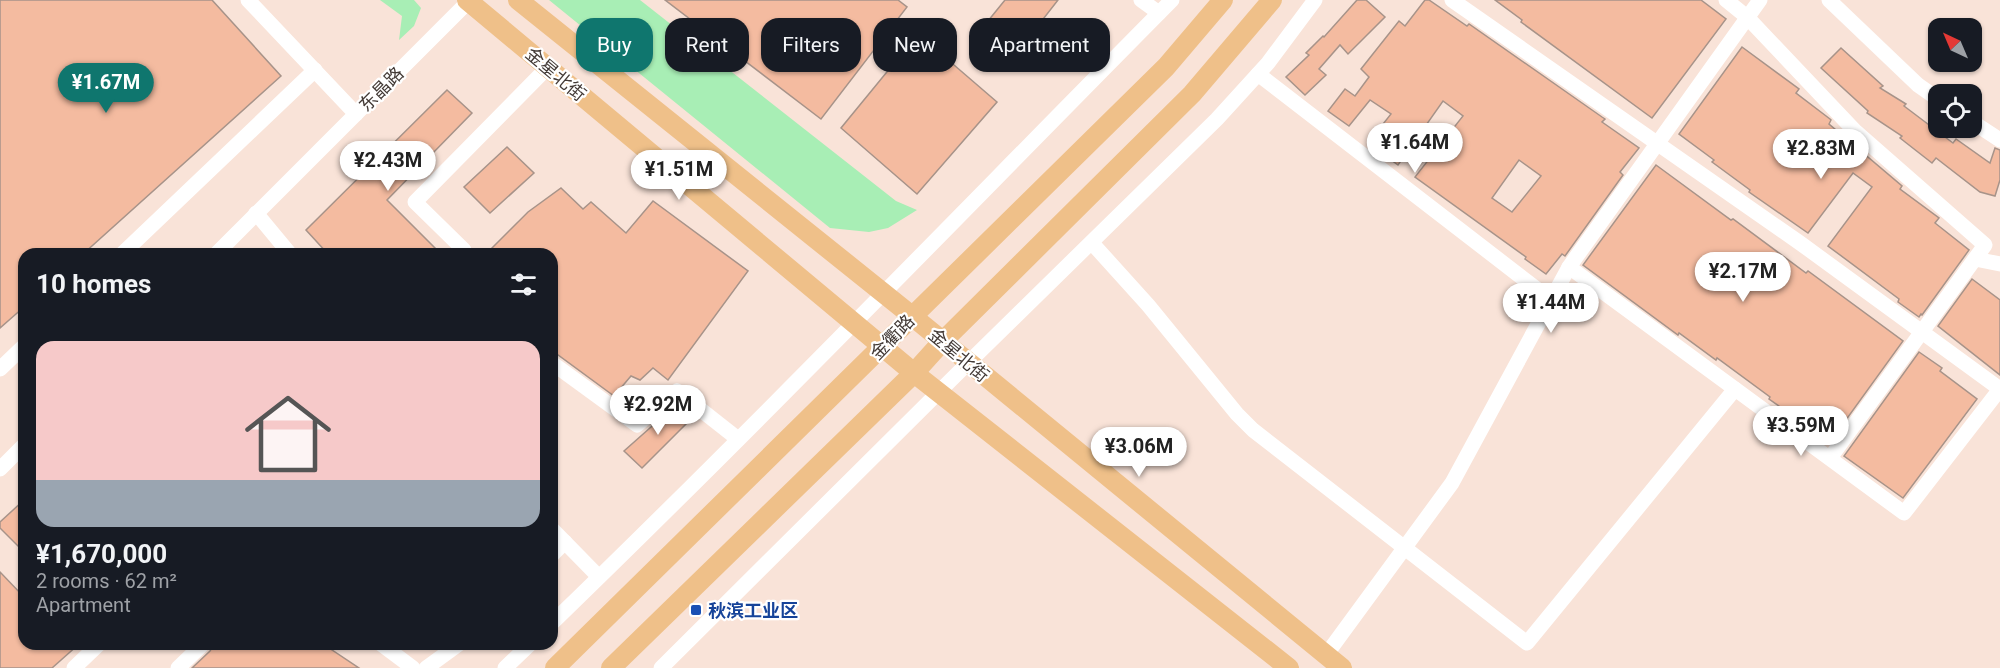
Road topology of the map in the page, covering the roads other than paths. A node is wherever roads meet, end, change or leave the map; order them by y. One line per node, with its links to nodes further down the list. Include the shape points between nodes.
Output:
1 (248, 0): 16 (street)
2 (469, 0): 15 (main road, 金星北街); 19 (street, 东晶路)
3 (518, 0): 32 (main road, 金星北街)
4 (1141, 0): 13 (street)
5 (1172, 0): 13 (street)
6 (1223, 0): 34 (main road, 金衢路, via 1166,68)
7 (1272, 0): 37 (main road, via 1192,94)
8 (1315, 0): 17 (street)
9 (1452, 0): 22 (street)
10 (1726, 0): 14 (street)
11 (1760, 0): 14 (street)
12 (1829, 0): 18 (street)
13 (1159, 13): 32 (street)
14 (1748, 18): 22 (street); 29 (street, via 1855,131 1985,245)
15 (548, 68): 28 (street, via 415,202); 35 (main road, 金星北街)
16 (315, 70): 19 (street); 25 (street)
17 (1258, 74): 24 (street); 33 (street)
18 (1928, 92)
19 (356, 114): 23 (street, 东晶路)
20 (1982, 128): 21 (street)
21 (2000, 140)
22 (1658, 143): 31 (street); 36 (street)
23 (256, 213): 26 (street, 东晶路); 27 (street)
24 (1092, 243): 40 (street); 53 (street, via 1253,430)
25 (128, 248)
26 (222, 248)
27 (285, 248)
28 (462, 248)
29 (1975, 259): 30 (street); 36 (street)
30 (2000, 264)
31 (1569, 267): 33 (street); 44 (street)
32 (884, 293): 34 (main road, 金星北街); 35 (street)
33 (1551, 300): 53 (street, via 1452,483)
34 (912, 316): 37 (main road, 金星北街); 38 (main road, 金衢路)
35 (854, 323): 38 (main road, 金星北街); 47 (street)
36 (1922, 332): 45 (street); 49 (street)
37 (942, 342): 40 (main road, 金星北街); 43 (main road)
38 (883, 348): 43 (main road, 金星北街); 68 (main road, 金衢路)
39 (18, 352): 42 (street)
40 (968, 363): 46 (street); 62 (main road, 金星北街)
41 (558, 367): 47 (street, via 637,425 677,391)
42 (0, 369)
43 (914, 373): 46 (main road, 金星北街); 69 (main road)
44 (1735, 389): 49 (street); 53 (street, via 1527,643)
45 (2000, 389): 49 (street, via 1904,513)
46 (938, 393): 70 (street); 71 (main road, 金星北街)
47 (738, 439): 55 (street)
48 (18, 449): 50 (street)
49 (1830, 458)
50 (2, 461)
51 (558, 535): 52 (street)
52 (566, 542): 54 (street); 55 (street)
53 (1405, 548): 62 (street)
54 (558, 549)
55 (599, 577): 56 (street)
56 (558, 617)
57 (93, 650): 63 (street)
58 (197, 650): 64 (street)
59 (389, 650): 65 (street)
60 (451, 650): 66 (street)
61 (524, 650): 67 (street)
62 (1337, 664)
63 (74, 668)
64 (178, 668)
65 (413, 668)
66 (426, 668)
67 (505, 668)
68 (555, 668)
69 (611, 668)
70 (661, 668)
71 (1289, 668)

